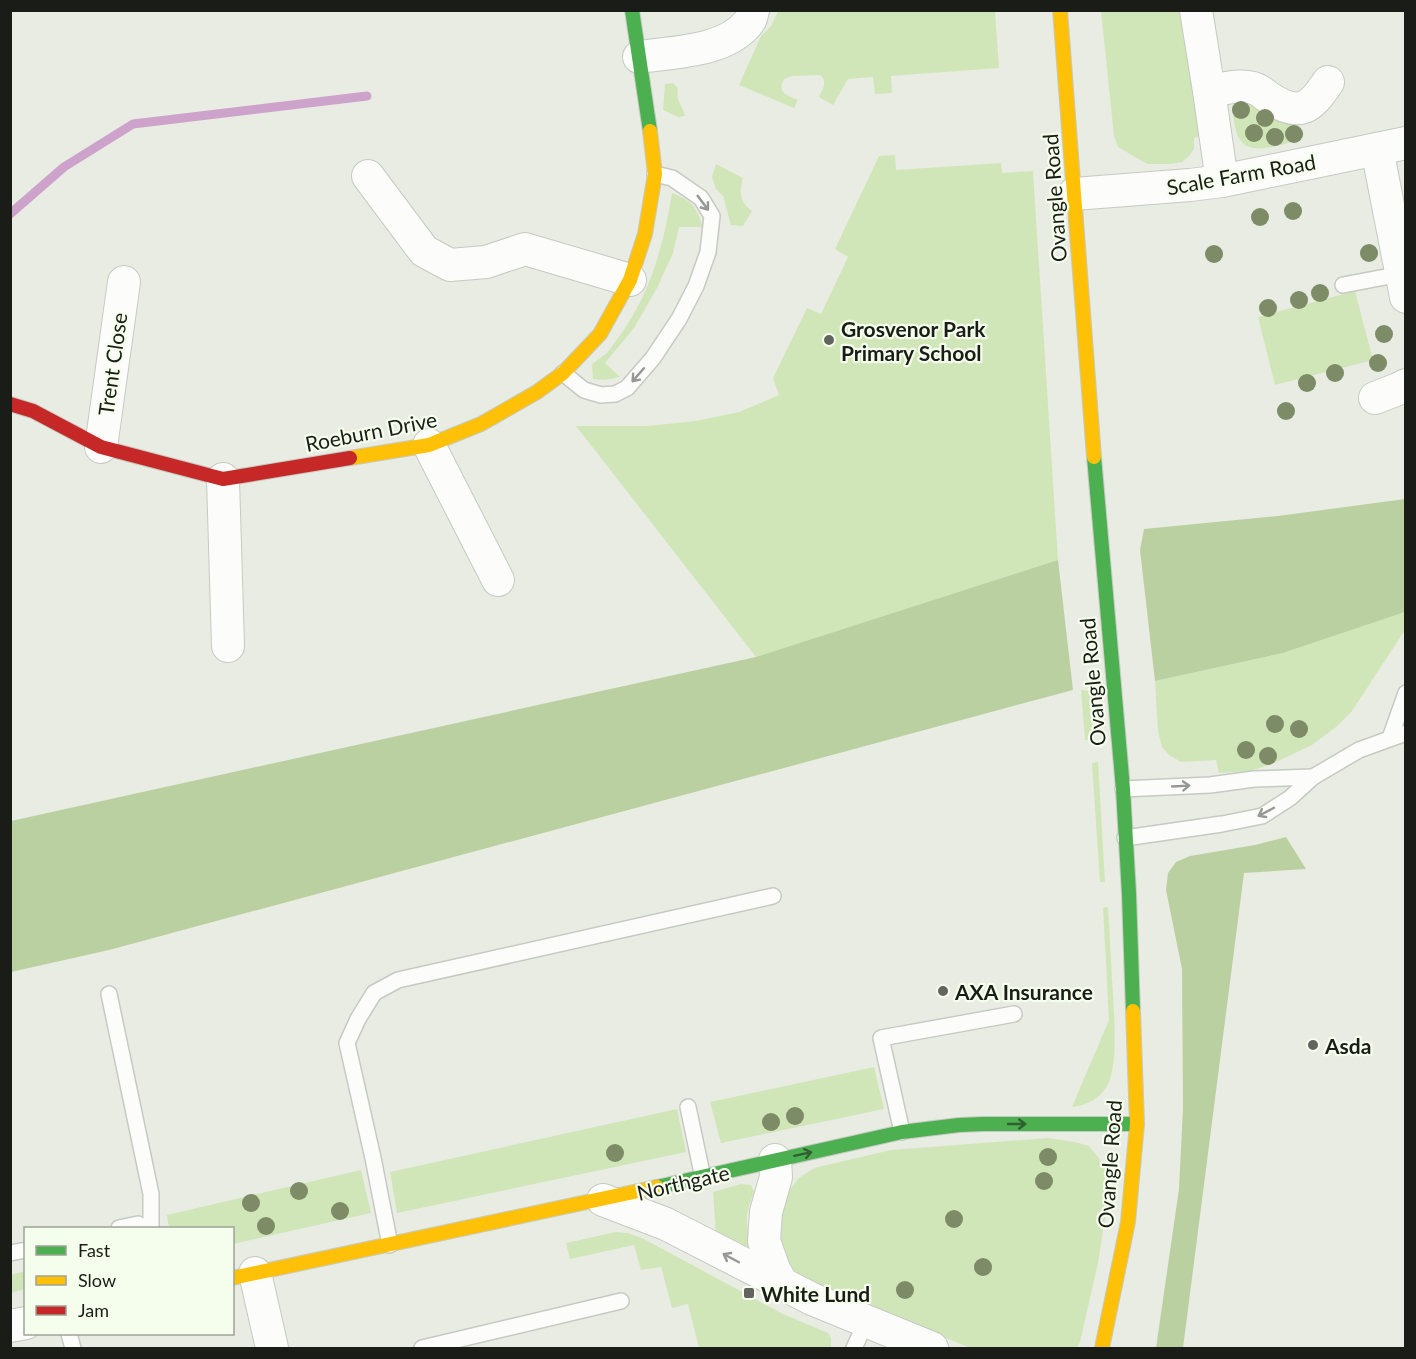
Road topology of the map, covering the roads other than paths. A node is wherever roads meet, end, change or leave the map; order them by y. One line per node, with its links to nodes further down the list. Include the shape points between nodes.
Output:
1 (632, 10): 5 (street, Roeburn Drive)
2 (753, 10): 5 (street, via 749,22 728,40)
3 (1060, 10): 12 (street, Ovangle Road)
4 (1196, 10): 7 (street)
5 (639, 57): 9 (street, Roeburn Drive)
6 (1328, 82): 7 (street, via 1318,98 1302,108 1286,107 1257,89 1242,86)
7 (1209, 91): 11 (street)
8 (1391, 146): 11 (street, Scale Farm Road); 16 (street)
9 (655, 174): 13 (street, Roeburn Drive, via 645,234); 17 (lane, one-way to 17, via 672,178 701,198 712,216 708,252 696,286 653,358 627,388 601,395 584,390)
10 (368, 177): 13 (street, via 424,251 450,265 486,262 525,249)
11 (1221, 181): 12 (street, Scale Farm Road)
12 (1074, 194): 30 (street, Ovangle Road)
13 (630, 280): 17 (street, Roeburn Drive, via 600,334)
14 (124, 282): 22 (street, Trent Close)
15 (1342, 285): 16 (lane)
16 (1403, 285)
17 (563, 373): 21 (street, Roeburn Drive, via 537,393 481,424)
18 (1406, 385): 19 (street)
19 (1375, 398)
20 (10, 404): 22 (street, Roeburn Drive, via 33,411)
21 (429, 445): 23 (street, Roeburn Drive); 24 (street)
22 (101, 447): 23 (street, Roeburn Drive)
23 (223, 479): 25 (street)
24 (498, 580)
25 (228, 646)
26 (1406, 693): 28 (lane)
27 (1406, 733): 28 (lane)
28 (1390, 738): 29 (lane, via 1359,750)
29 (1313, 777): 30 (lane, one-way to 29); 31 (lane, one-way to 31, via 1262,816)
30 (1122, 789): 31 (street, Ovangle Road)
31 (1125, 838): 36 (street, Ovangle Road)
32 (773, 896): 44 (lane, via 398,980 374,993 347,1043)
33 (109, 994): 43 (lane, via 151,1194)
34 (1014, 1014): 37 (lane, via 881,1038)
35 (688, 1107): 39 (lane)
36 (1137, 1124): 37 (street, Northgate, one-way to 36, via 983,1124); 52 (street, Ovangle Road, via 1128,1222)
37 (903, 1132): 38 (street, Northgate, one-way to 37)
38 (775, 1160): 39 (street, Northgate); 46 (street, via 776,1177 766,1212 764,1241)
39 (703, 1178): 40 (street, Northgate)
40 (603, 1200): 44 (street, Northgate); 46 (street, one-way to 40, via 666,1224)
41 (124, 1227): 42 (lane)
42 (142, 1227)
43 (151, 1227)
44 (390, 1245): 45 (street, Northgate)
45 (244, 1275): 49 (street)
46 (783, 1285): 48 (street, via 812,1299)
47 (621, 1301): 50 (lane)
48 (860, 1335): 51 (street)
49 (272, 1348)
50 (422, 1348)
51 (932, 1348)
52 (1101, 1348)

